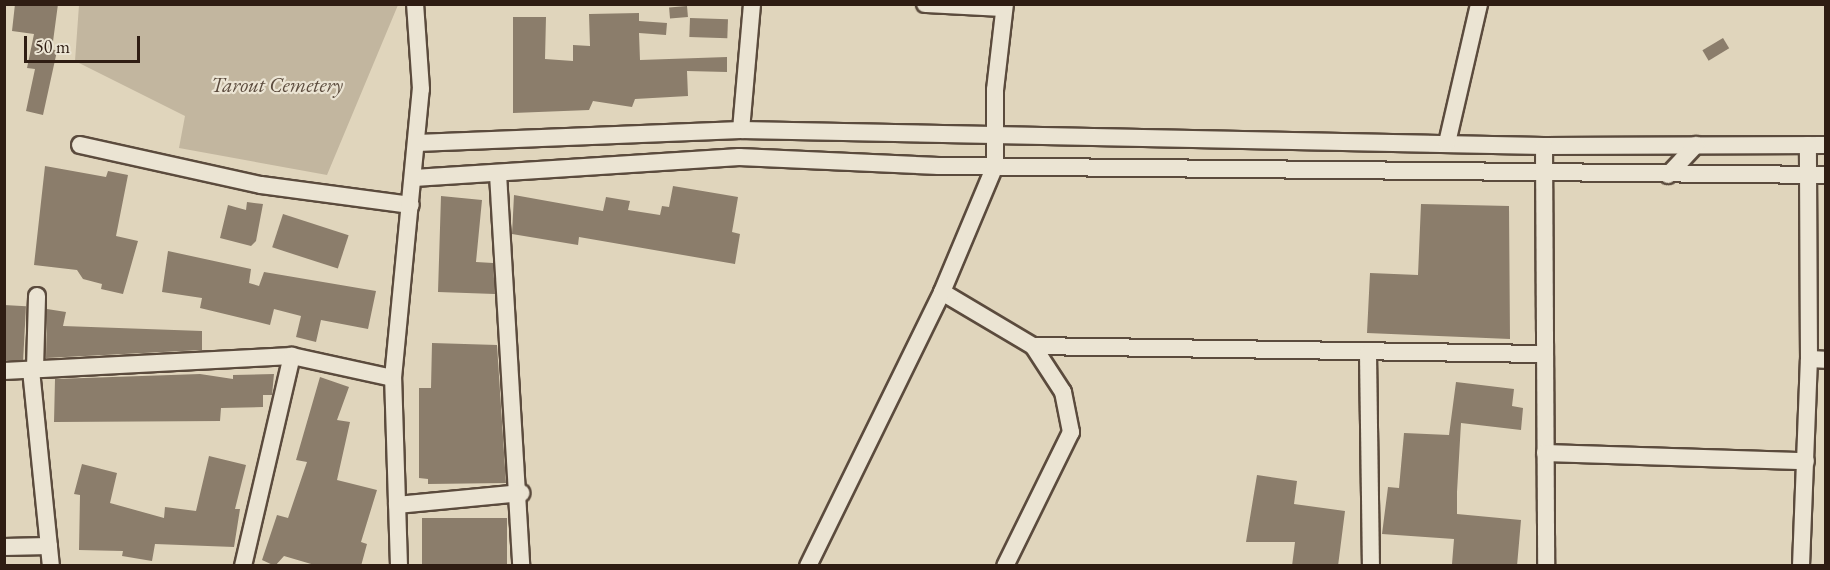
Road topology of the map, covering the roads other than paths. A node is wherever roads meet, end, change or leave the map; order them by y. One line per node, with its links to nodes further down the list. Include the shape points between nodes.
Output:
1 (415, 4): 8 (street, via 421,89)
2 (752, 4): 6 (street)
3 (925, 4): 5 (street)
4 (1479, 4): 9 (street)
5 (1005, 6): 7 (street)
6 (741, 130): 7 (street); 8 (street)
7 (993, 134): 9 (street); 15 (street)
8 (417, 143): 20 (street)
9 (1447, 143): 14 (street)
10 (80, 145): 21 (street, via 261,184)
11 (1696, 145): 12 (street); 14 (street); 18 (street)
12 (1808, 145): 13 (street); 19 (street)
13 (1826, 145)
14 (1544, 146): 16 (street)
15 (995, 166): 16 (street); 17 (street, via 739,157); 22 (street)
16 (1543, 172): 18 (street); 26 (street)
17 (498, 174): 20 (street); 34 (street)
18 (1668, 175): 19 (street)
19 (1817, 175): 28 (street)
20 (414, 178): 21 (street)
21 (411, 205): 31 (street)
22 (942, 292): 24 (street); 42 (street)
23 (37, 296): 29 (street)
24 (1033, 346): 25 (street); 43 (street, via 1063,392 1071,432)
25 (1368, 354): 26 (street); 44 (street)
26 (1545, 354): 32 (street)
27 (292, 356): 29 (street); 31 (street); 39 (street)
28 (1817, 360): 33 (street)
29 (33, 369): 30 (street); 36 (street)
30 (4, 371)
31 (393, 378): 35 (street)
32 (1545, 453): 33 (street); 45 (street)
33 (1806, 461): 46 (street)
34 (521, 493): 35 (street); 41 (street)
35 (397, 505): 40 (street)
36 (49, 546): 37 (street); 38 (street)
37 (4, 547)
38 (51, 566)
39 (243, 566)
40 (399, 566)
41 (521, 566)
42 (807, 566)
43 (1005, 566)
44 (1371, 566)
45 (1546, 566)
46 (1801, 566)

